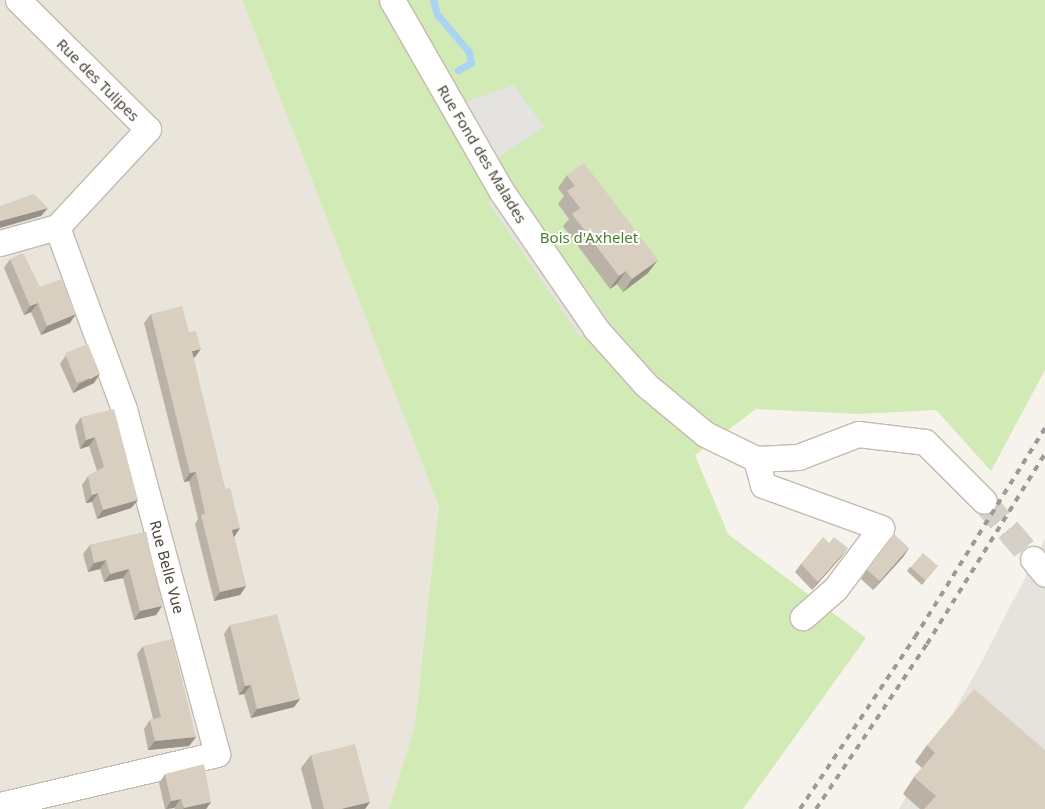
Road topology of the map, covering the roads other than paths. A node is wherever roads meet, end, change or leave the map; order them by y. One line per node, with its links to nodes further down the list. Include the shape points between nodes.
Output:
1 (18, 0): 3 (street, Rue des Tulipes, via 148,129)
2 (392, 0): 5 (street, Rue Fond des Malades, via 502,192 596,329 646,385 705,434)
3 (57, 227): 4 (street); 8 (street, Rue Belle Vue, via 124,408 217,754)
4 (0, 243)
5 (756, 459): 6 (street, Rue Fond des Malades, via 798,457 858,434 925,442); 7 (street, via 763,485 881,528 834,589)
6 (984, 501)
7 (803, 617)
8 (0, 805)

